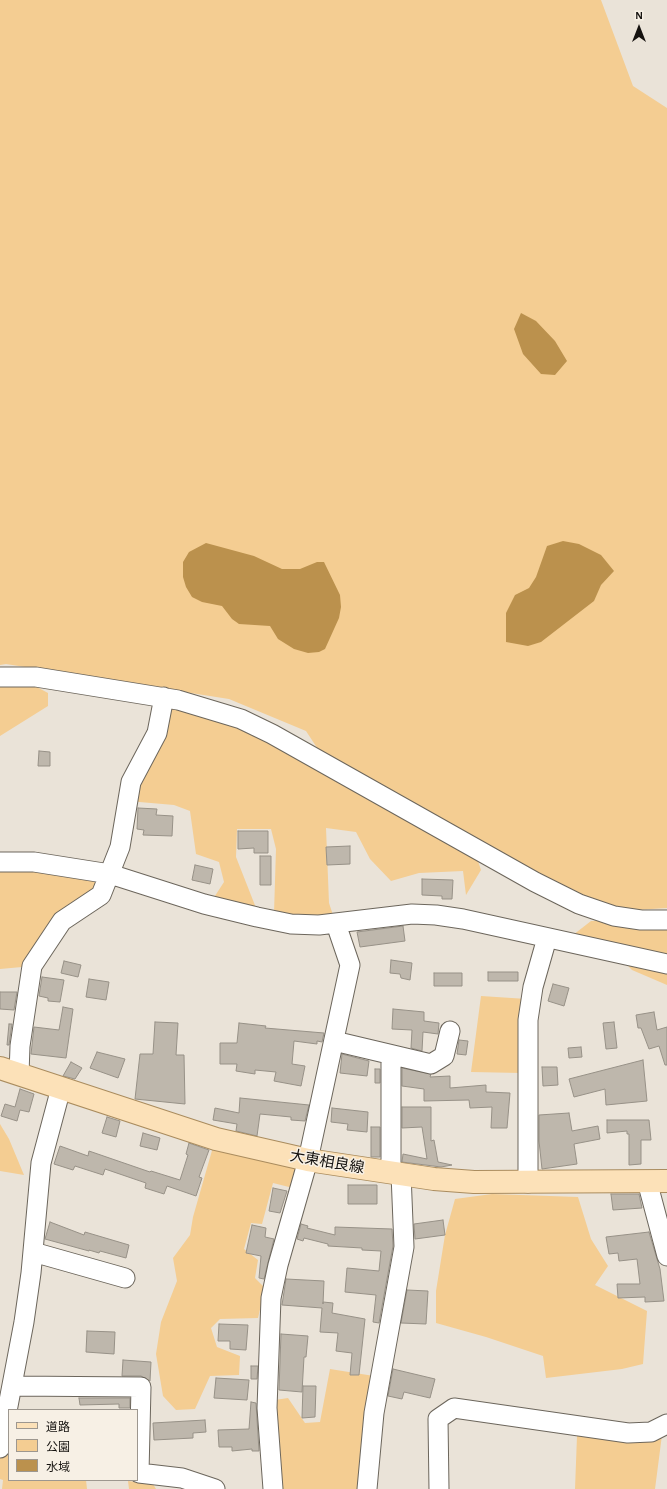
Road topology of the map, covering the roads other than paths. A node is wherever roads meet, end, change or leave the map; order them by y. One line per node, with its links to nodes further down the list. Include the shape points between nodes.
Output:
1 (0, 677): 2 (street, via 36,677)
2 (164, 697): 4 (street, via 157,733 131,782 120,847); 5 (street, via 226,714 272,734 535,882 579,904 614,916)
3 (0, 862): 4 (street, via 34,862)
4 (110, 874): 6 (street, via 204,904 257,917 291,924); 12 (street, via 101,895 62,921 32,966 20,1046)
5 (667, 920)
6 (336, 924): 7 (street, via 412,914 436,915); 10 (street, via 350,965)
7 (547, 938): 8 (street); 17 (street, via 533,988 528,1020)
8 (667, 964)
9 (450, 1031): 11 (street, via 444,1056 431,1064)
10 (334, 1040): 11 (street); 14 (street)
11 (390, 1055): 15 (street)
12 (10, 1071): 13 (main road, 大東相良線)
13 (62, 1088): 14 (main road, 大東相良線, via 216,1139); 18 (street, via 42,1163)
14 (308, 1160): 15 (main road, 大東相良線); 27 (street, via 271,1298 267,1408)
15 (396, 1174): 17 (main road, 大東相良線, via 474,1182); 28 (street, via 404,1247 374,1413)
16 (657, 1181): 17 (main road, 大東相良線); 19 (street)
17 (528, 1182)
18 (33, 1252): 20 (street); 21 (street)
19 (667, 1256)
20 (125, 1278)
21 (13, 1386): 22 (street); 26 (street, via 141,1387 139,1473 182,1478)
22 (8, 1409)
23 (8, 1410): 25 (street)
24 (667, 1424): 29 (street, via 651,1432 628,1433 454,1408 438,1419)
25 (0, 1448)
26 (215, 1489)
27 (272, 1489)
28 (367, 1489)
29 (440, 1489)

